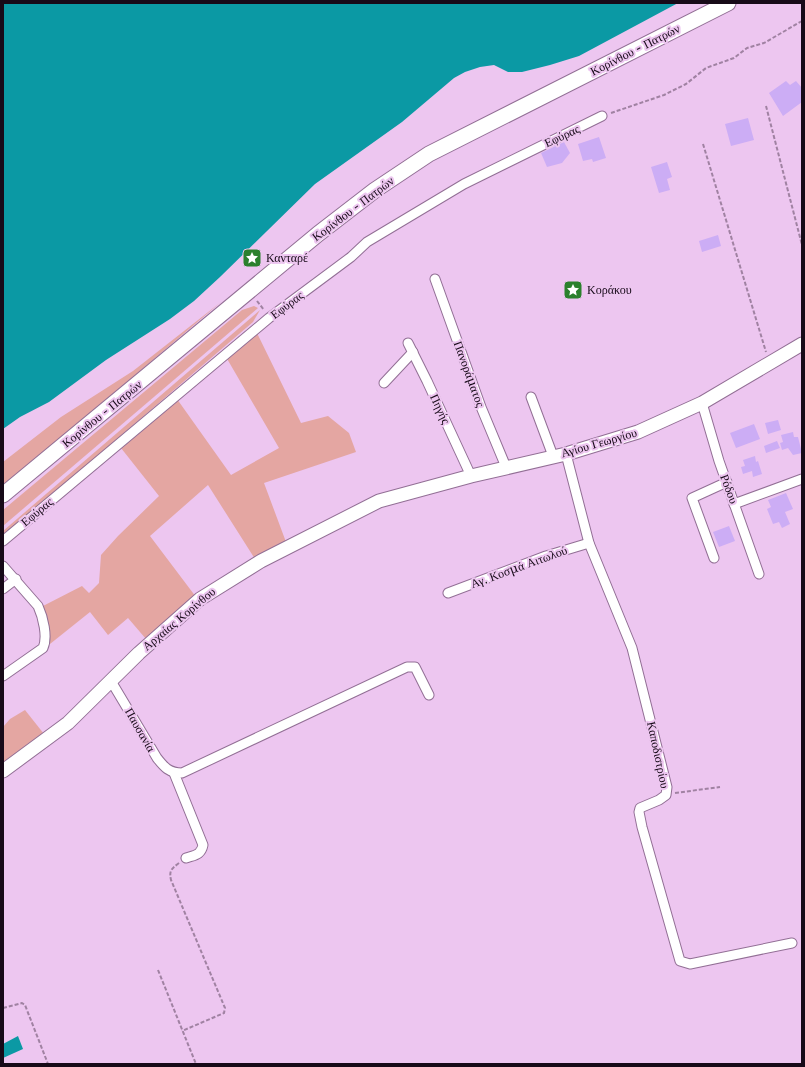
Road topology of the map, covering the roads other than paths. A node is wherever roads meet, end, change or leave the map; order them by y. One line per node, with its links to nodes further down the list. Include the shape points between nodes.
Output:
1 (728, 3): 15 (main road, Κορίνθου - Πατρών, via 429,154 375,190 324,229)
2 (602, 116): 18 (street, Εφύρας, via 493,168 367,242 351,257 269,318)
3 (435, 279): 11 (street, Πανοράματος, via 481,407)
4 (408, 343): 6 (street, Πηγής)
5 (802, 344): 9 (street, Αγίου Γεωργίου)
6 (413, 352): 7 (street); 12 (street, Πηγής)
7 (384, 383)
8 (531, 397): 10 (street, Καποδιστρίου)
9 (702, 403): 10 (street, Αγίου Γεωργίου, via 638,432); 14 (street, Ρόδου)
10 (560, 455): 11 (street, Αγίου Γεωργίου); 19 (street, Καποδιστρίου)
11 (506, 467): 12 (street, Αγίου Γεωργίου)
12 (471, 476): 16 (street, Αγίου Γεωργίου)
13 (802, 478): 17 (street)
14 (727, 482): 17 (street, Ρόδου); 20 (street, via 692,498)
15 (3, 495)
16 (379, 501): 27 (street, Αρχαίας Κορίνθου, via 261,561 208,593)
17 (734, 504): 22 (street, Ρόδου)
18 (3, 541)
19 (590, 543): 25 (street, Αγ. Κοσμά Αιτωλού, via 546,556); 32 (street, Καποδιστρίου, via 632,648 667,787 666,795 644,805 639,812 680,961 690,964)
20 (714, 558)
21 (3, 566): 23 (street)
22 (759, 574)
23 (16, 579): 24 (street); 26 (street, via 38,606 46,642 43,648)
24 (3, 589)
25 (448, 593)
26 (3, 676)
27 (111, 681): 29 (street, Αρχαίας Κορίνθου, via 68,723); 30 (street, Παυσανία, via 156,758 166,769)
28 (429, 695): 30 (street, via 415,667 407,667 182,773)
29 (3, 771)
30 (174, 773): 31 (street, via 203,845 202,851)
31 (186, 858)
32 (792, 943)

